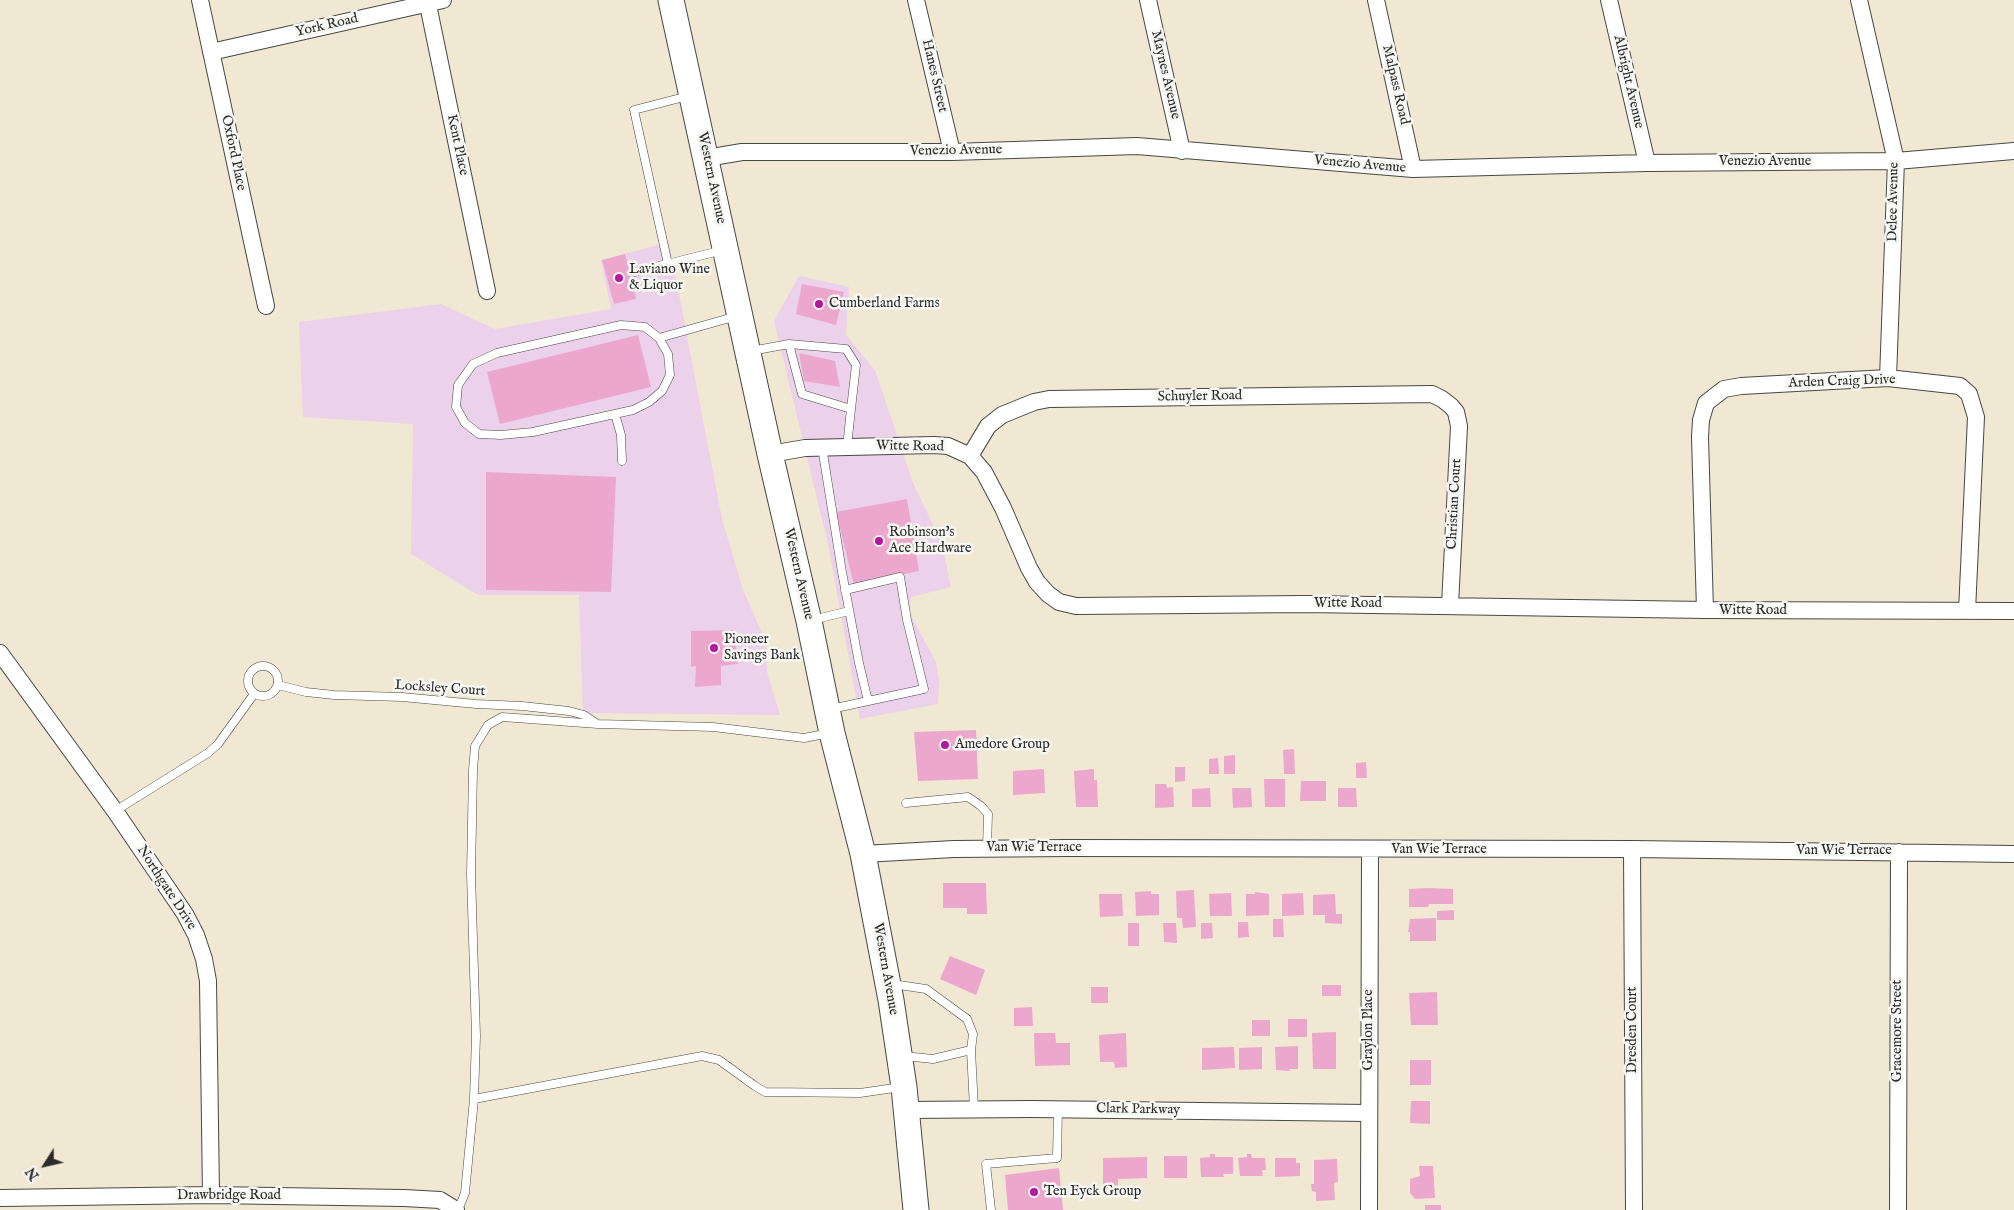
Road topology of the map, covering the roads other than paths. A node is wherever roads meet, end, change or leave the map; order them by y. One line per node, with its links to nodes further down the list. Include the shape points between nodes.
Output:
1 (200, 0): 9 (street, Oxford Place)
2 (671, 0): 10 (main road, Western Avenue)
3 (916, 0): 12 (street, Hanes Street)
4 (1148, 0): 11 (street, Maynes Avenue)
5 (1376, 0): 17 (street, Malpass Road)
6 (1609, 0): 16 (street, Albright Avenue)
7 (1859, 0): 15 (street, Delee Avenue)
8 (433, 1): 9 (street, York Road); 21 (street, Kent Place)
9 (211, 52): 22 (street, Oxford Place)
10 (692, 95): 14 (main road, Western Avenue); 19 (lane, via 634,110)
11 (1182, 151): 12 (street, Venezio Avenue, via 1137,146); 17 (street, Venezio Avenue)
12 (952, 152): 14 (street, Venezio Avenue, via 742,152)
13 (2014, 152): 15 (street, Venezio Avenue)
14 (706, 158): 18 (main road, Western Avenue)
15 (1896, 161): 16 (street, Venezio Avenue); 27 (street, Delee Avenue)
16 (1647, 163): 17 (street, Venezio Avenue)
17 (1413, 169)
18 (726, 250): 19 (lane); 23 (main road, Western Avenue)
19 (668, 264): 20 (lane)
20 (635, 272)
21 (487, 291)
22 (266, 306)
23 (741, 315): 24 (lane); 26 (main road, Western Avenue)
24 (659, 338): 30 (lane, via 668,354 670,375 662,391 633,410); 30 (lane, via 645,327 621,325 589,331 497,353 473,364 458,385 456,407 465,423 479,434 501,436 533,432)
25 (789, 344): 26 (lane); 29 (lane, via 802,394); 29 (lane, via 846,349 856,365)
26 (749, 352): 33 (main road, Western Avenue)
27 (1888, 378): 38 (street, Arden Craig Drive, via 1741,386 1724,389 1706,403 1700,437); 41 (street, Arden Craig Drive, via 1960,386 1969,394 1976,417)
28 (1451, 406): 34 (street, Schuyler Road, via 1432,394 1049,399 1002,415 988,426); 37 (street, Christian Court, via 1459,426)
29 (851, 410): 32 (lane)
30 (615, 414): 35 (lane)
31 (822, 447): 32 (street, Witte Road); 33 (street, Witte Road); 36 (lane)
32 (847, 447): 34 (street, Witte Road, via 948,446)
33 (770, 454): 42 (main road, Western Avenue)
34 (970, 456): 37 (street, Witte Road, via 984,472 1029,568 1048,594 1059,602 1076,606)
35 (622, 461)
36 (845, 590): 39 (lane); 46 (lane, via 900,577 924,689)
37 (1450, 605): 38 (street, Witte Road)
38 (1705, 610): 41 (street, Witte Road)
39 (849, 611): 42 (lane); 46 (lane)
40 (2014, 611): 41 (street, Witte Road)
41 (1967, 612)
42 (809, 620): 47 (main road, Western Avenue)
43 (0, 653): 50 (street, Northgate Drive)
44 (278, 685): 45 (lane, via 268,695); 45 (lane, via 277,675 271,668 255,667 247,680); 48 (lane, Locksley Court, via 334,695 569,711)
45 (254, 694): 50 (lane, via 208,753)
46 (868, 701): 47 (lane)
47 (830, 721): 48 (lane, via 804,738 713,727); 55 (main road, Western Avenue)
48 (598, 724): 61 (lane, via 502,717 488,725 475,746 471,874 476,1036)
49 (906, 803): 51 (lane, via 968,797 988,814)
50 (115, 811): 65 (street, Northgate Drive, via 185,914 204,959 209,1002)
51 (987, 848): 53 (street, Van Wie Terrace); 55 (street, Van Wie Terrace)
52 (1632, 849): 53 (street, Van Wie Terrace); 54 (street, Van Wie Terrace); 71 (street, Dresden Court)
53 (1370, 850): 64 (street, Graylon Place)
54 (1899, 852): 56 (street, Van Wie Terrace); 72 (street, Gracemore Street)
55 (863, 854): 57 (main road, Western Avenue)
56 (2014, 854)
57 (888, 983): 58 (lane, via 926,989 968,1020 974,1034); 59 (main road, Western Avenue)
58 (971, 1050): 59 (lane, via 933,1060); 62 (lane)
59 (900, 1056): 60 (main road, Western Avenue)
60 (906, 1098): 61 (lane, via 860,1093 766,1092 719,1060 702,1056); 62 (street, Clark Parkway); 68 (main road, Western Avenue)
61 (474, 1099): 67 (lane, via 465,1193)
62 (974, 1109): 63 (street, Clark Parkway)
63 (1058, 1109): 64 (street, Clark Parkway); 69 (lane, via 1057,1158 986,1164)
64 (1369, 1113): 70 (street, Graylon Place)
65 (211, 1195): 66 (street, Drawbridge Road); 67 (street, Drawbridge Road, via 440,1200)
66 (0, 1198)
67 (457, 1210)
68 (916, 1210)
69 (991, 1210)
70 (1369, 1210)
71 (1634, 1210)
72 (1898, 1210)

